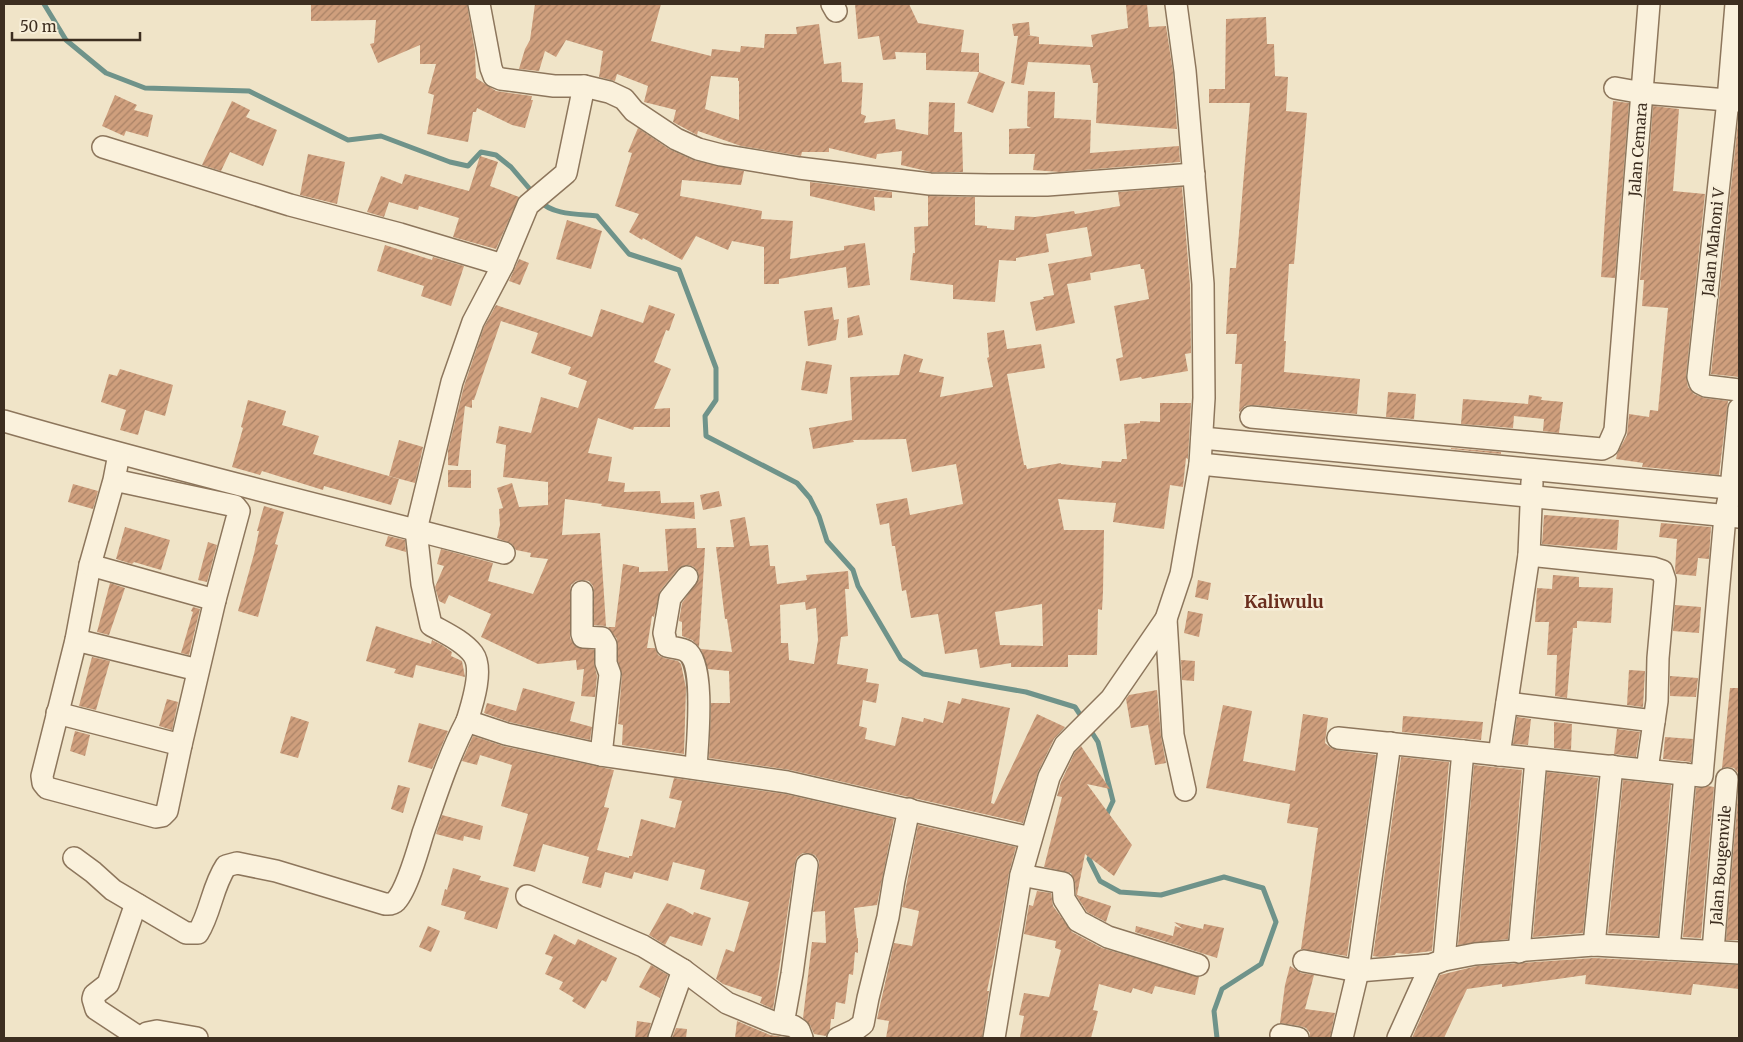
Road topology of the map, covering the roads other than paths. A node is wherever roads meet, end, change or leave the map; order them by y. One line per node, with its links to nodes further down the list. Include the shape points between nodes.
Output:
1 (479, 4): 5 (street, via 494,76 554,86)
2 (1176, 4): 10 (street)
3 (1649, 4): 7 (street, Jalan Cemara)
4 (1736, 4): 8 (street, Jalan Mahoni V)
5 (584, 86): 10 (street, via 624,99 634,111 698,148 799,168 930,184 989,186); 11 (street, via 566,173 528,205)
6 (1615, 88): 7 (street)
7 (1643, 93): 8 (street); 19 (street, Jalan Cemara, via 1615,430 1608,446 1602,449)
8 (1734, 101): 12 (street, Jalan Mahoni V, via 1698,377 1706,386)
9 (104, 148): 11 (street)
10 (1194, 174): 18 (street, via 1203,284)
11 (503, 265): 29 (street, via 473,322 452,382)
12 (1739, 390)
13 (1739, 408): 26 (street)
14 (1251, 417): 15 (street)
15 (1285, 420): 17 (street); 20 (street)
16 (4, 421): 22 (street)
17 (1367, 427): 19 (street); 21 (street)
18 (1202, 438): 20 (street); 23 (street)
19 (1535, 443): 24 (street)
20 (1281, 445): 21 (street)
21 (1365, 453): 24 (street)
22 (118, 454): 25 (street); 29 (street)
23 (1200, 464): 27 (street); 36 (street, via 1181,574)
24 (1533, 469): 26 (street); 27 (street)
25 (114, 480): 32 (street); 35 (street, via 238,508)
26 (1735, 489): 28 (street)
27 (1531, 496): 28 (street); 31 (street)
28 (1732, 516): 53 (street)
29 (416, 530): 30 (street); 41 (street, via 431,625 464,645 477,664)
30 (504, 553)
31 (1529, 555): 39 (street); 42 (street, via 1662,571 1665,580)
32 (90, 565): 35 (street); 37 (street)
33 (687, 577): 51 (street, via 670,598 664,634 667,646 687,651 694,661 699,718)
34 (582, 592): 47 (street, via 583,637 602,638 610,674)
35 (215, 600): 38 (street)
36 (1166, 619): 55 (street, via 1173,736); 57 (street, via 1111,699 1066,746 1049,777)
37 (76, 640): 38 (street); 40 (street)
38 (198, 670): 45 (street)
39 (1507, 703): 42 (street); 48 (street)
40 (57, 713): 45 (street); 45 (street, via 42,776 43,784 47,788 156,817 167,811)
41 (467, 721): 47 (street, via 506,734); 62 (street, via 450,758 409,876 396,901 391,904 236,863 226,866 218,878 198,933 186,933)
42 (1654, 721): 52 (street)
43 (1338, 738): 44 (street)
44 (1390, 744): 46 (street); 72 (street)
45 (181, 745)
46 (1463, 751): 48 (street); 69 (street)
47 (601, 755): 51 (street)
48 (1499, 755): 49 (street)
49 (1536, 759): 50 (street); 66 (street)
50 (1612, 766): 52 (street); 63 (street)
51 (696, 768): 56 (street, via 787,782)
52 (1647, 770): 53 (street)
53 (1694, 775): 54 (street); 64 (street)
54 (1733, 780): 65 (street, Jalan Bougenvile)
55 (1185, 790)
56 (909, 809): 57 (street); 78 (street, via 863,1024)
57 (1031, 838): 60 (street)
58 (74, 858): 62 (street, via 113,890)
59 (807, 865): 73 (street)
60 (1021, 875): 70 (street, via 1063,882 1064,899 1078,921 1108,937); 79 (street)
61 (527, 896): 71 (street, via 643,946)
62 (138, 905): 74 (street, via 108,984 93,999 96,1008)
63 (1594, 945): 64 (street); 66 (street)
64 (1669, 949): 65 (street)
65 (1713, 951): 67 (street)
66 (1519, 952): 69 (street, via 1475,954)
67 (1739, 953)
68 (1304, 961): 72 (street)
69 (1437, 962): 72 (street); 81 (street)
70 (1198, 965)
71 (683, 970): 73 (street, via 727,1003); 76 (street)
72 (1358, 971): 80 (street)
73 (782, 1024): 77 (street, via 799,1030)
74 (140, 1038): 75 (street, via 157,1031)
75 (198, 1038)
76 (659, 1038)
77 (802, 1038)
78 (838, 1038)
79 (994, 1038)
80 (1342, 1038)
81 (1398, 1038)

